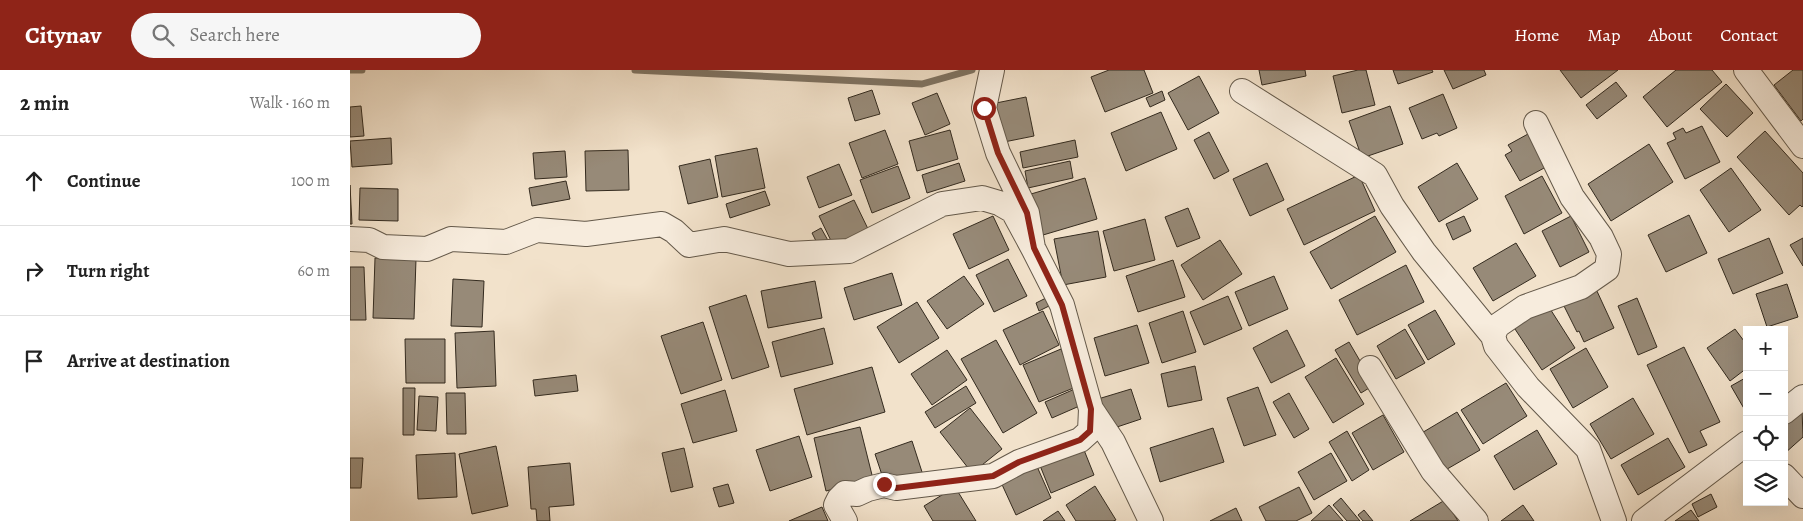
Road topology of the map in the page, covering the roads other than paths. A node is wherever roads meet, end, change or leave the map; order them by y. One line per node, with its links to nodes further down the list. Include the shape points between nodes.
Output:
1 (1746, 70): 5 (street)
2 (992, 72): 7 (street, via 984,108 998,153 1027,213)
3 (1242, 91): 8 (street, via 1374,175 1424,252)
4 (1536, 123): 8 (street, via 1572,197 1610,254 1607,269 1581,287 1525,307 1498,326)
5 (1803, 146)
6 (350, 239): 7 (street, via 369,240 383,247 427,250 451,239 506,242 537,230 586,234 662,224 689,245 724,239 790,254 849,251 942,204 982,198 1013,212)
7 (1034, 248): 11 (street, via 1062,305)
8 (1493, 336): 19 (street, via 1496,346 1528,387 1588,449)
9 (1370, 368): 18 (street, via 1434,471)
10 (1803, 397): 12 (street)
11 (1091, 409): 16 (street, via 1090,431 1080,440 1019,462 993,476 896,488 884,484 857,494 845,493 836,505); 17 (street, via 1113,442)
12 (1788, 409)
13 (1743, 447): 20 (street)
14 (1788, 480): 15 (street)
15 (1803, 496)
16 (845, 521)
17 (1151, 521)
18 (1476, 521)
19 (1614, 521)
20 (1644, 521)

